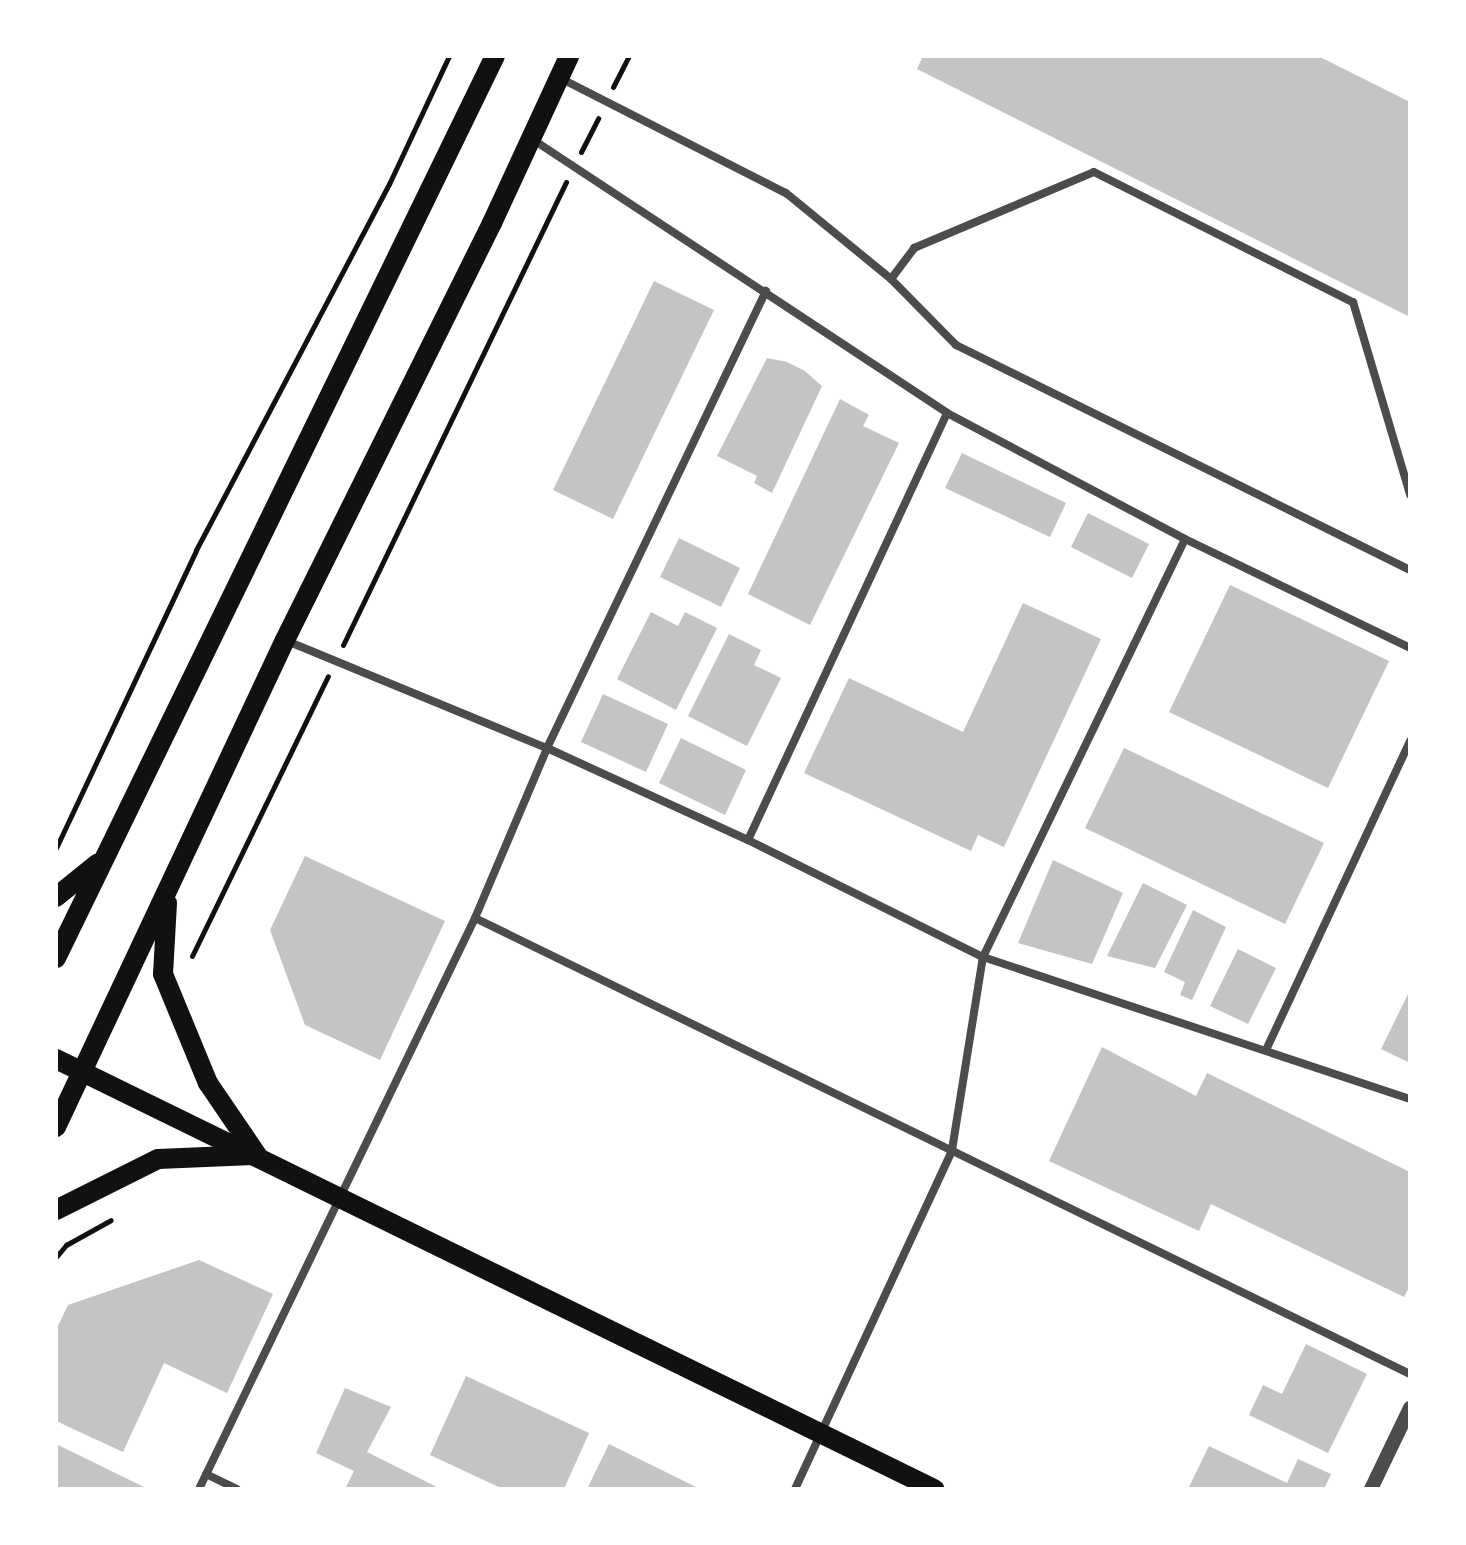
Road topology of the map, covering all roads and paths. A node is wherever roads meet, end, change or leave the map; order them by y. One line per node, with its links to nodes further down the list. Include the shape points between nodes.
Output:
1 (449, 56): 21 (path, via 389,184 196,550)
2 (495, 56): 22 (main road)
3 (569, 56): 5 (main road)
4 (629, 56): 6 (path)
5 (559, 78): 6 (street); 7 (main road)
6 (606, 102): 8 (path); 9 (street, via 786,193)
7 (531, 139): 8 (street); 15 (main road)
8 (574, 165): 10 (street); 17 (path)
9 (891, 279): 12 (street, via 914,248 1094,172 1353,302); 14 (street, via 956,345)
10 (766, 291): 11 (street); 19 (street)
11 (947, 413): 13 (street); 20 (street)
12 (1410, 495)
13 (1185, 539): 16 (street); 27 (street)
14 (1410, 570)
15 (285, 640): 17 (street); 23 (main road)
16 (1410, 648)
17 (336, 660): 19 (street); 26 (path)
18 (1410, 741): 29 (street)
19 (547, 748): 20 (street); 25 (street)
20 (748, 840): 27 (street)
21 (56, 848)
22 (104, 859): 24 (main road); 28 (main road)
23 (167, 891): 31 (main road); 35 (main road, via 163,974 208,1083)
24 (56, 897)
25 (475, 918): 34 (street); 36 (street)
26 (192, 956)
27 (983, 957): 29 (street); 34 (street)
28 (56, 958)
29 (1266, 1050): 32 (street)
30 (56, 1059): 31 (main road)
31 (83, 1071): 33 (main road); 35 (main road)
32 (1410, 1099)
33 (56, 1127)
34 (952, 1150): 40 (street); 42 (street)
35 (257, 1155): 36 (main road); 37 (main road, via 158,1159)
36 (340, 1195): 42 (main road); 43 (street)
37 (56, 1210)
38 (111, 1220): 39 (path, via 66,1245)
39 (56, 1257)
40 (1410, 1374)
41 (1410, 1408): 48 (street)
42 (820, 1434): 46 (street); 47 (main road)
43 (206, 1474): 44 (street); 45 (street)
44 (199, 1489)
45 (237, 1489)
46 (795, 1489)
47 (934, 1489)
48 (1371, 1489)

